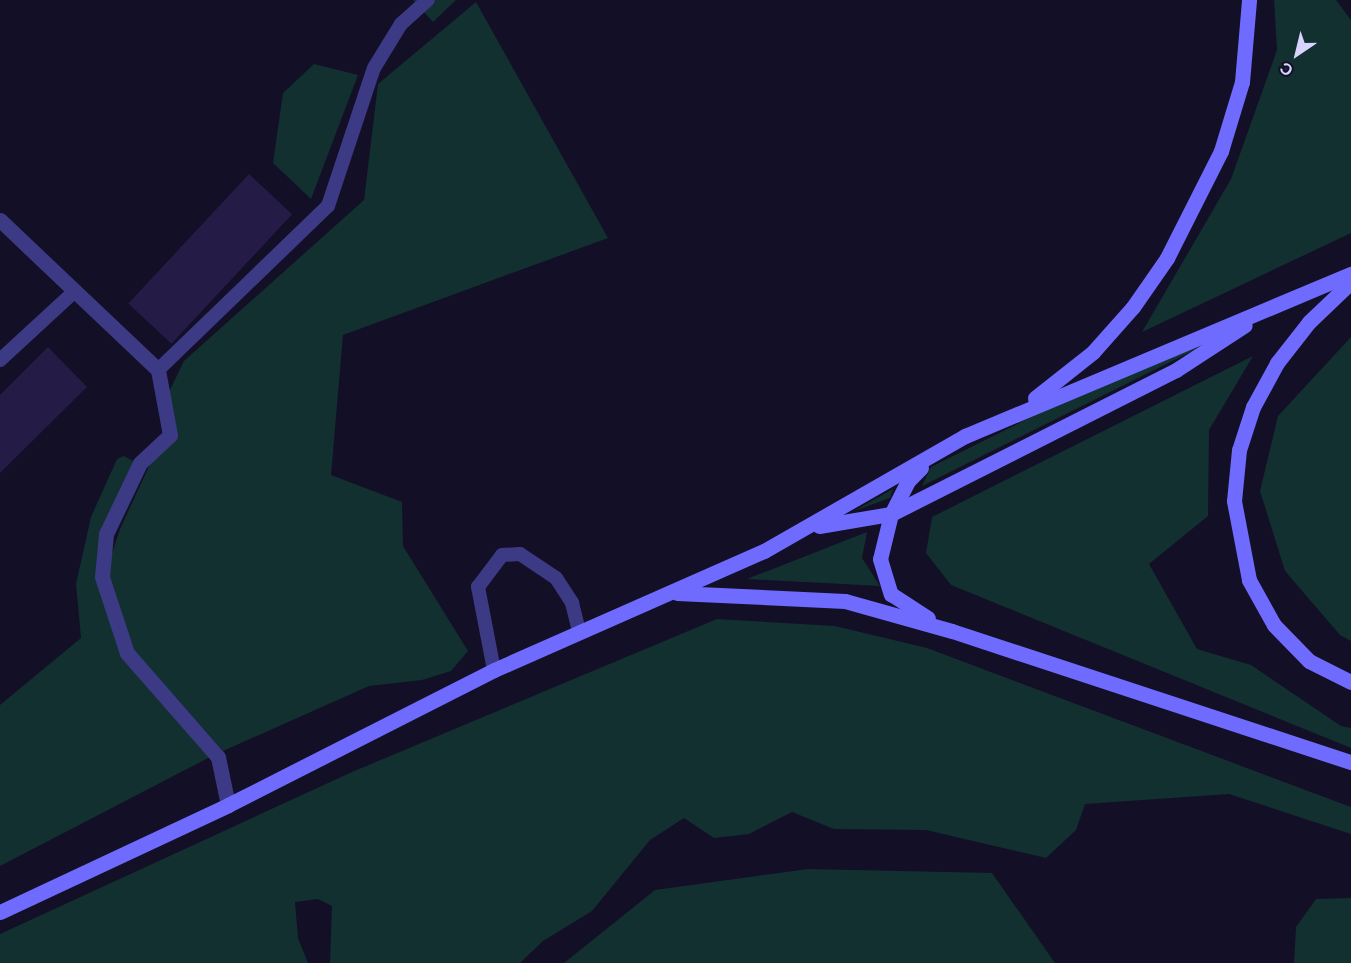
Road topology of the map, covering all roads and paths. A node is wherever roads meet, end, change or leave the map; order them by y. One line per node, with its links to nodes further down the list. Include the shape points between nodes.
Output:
1 (428, 0): 9 (lane, via 401,24 374,68 328,206)
2 (1249, 0): 10 (main road, via 1242,82 1221,151 1167,258 1134,307 1093,351)
3 (0, 220): 6 (street)
4 (1351, 274): 7 (main road)
5 (1351, 282): 18 (main road, via 1309,322 1277,363 1253,407 1239,450 1234,501 1249,580 1274,625 1309,661)
6 (75, 291): 8 (lane); 9 (street)
7 (1275, 306): 10 (main road); 12 (main road, via 1176,370)
8 (0, 360)
9 (158, 370): 20 (street, via 170,435 140,463 106,534 102,577 127,653 218,757)
10 (1019, 411): 11 (main road)
11 (934, 454): 12 (main road, via 908,481); 13 (main road)
12 (891, 514): 13 (main road); 15 (main road, via 880,559 891,594)
13 (810, 528): 14 (main road)
14 (674, 593): 15 (main road, via 845,601); 16 (main road)
15 (952, 631): 19 (main road)
16 (579, 632): 17 (main road); 17 (lane, via 572,603 556,578 520,554 502,555 478,587)
17 (494, 670): 20 (main road)
18 (1351, 682)
19 (1351, 762)
20 (228, 805): 21 (main road)
21 (0, 912)

